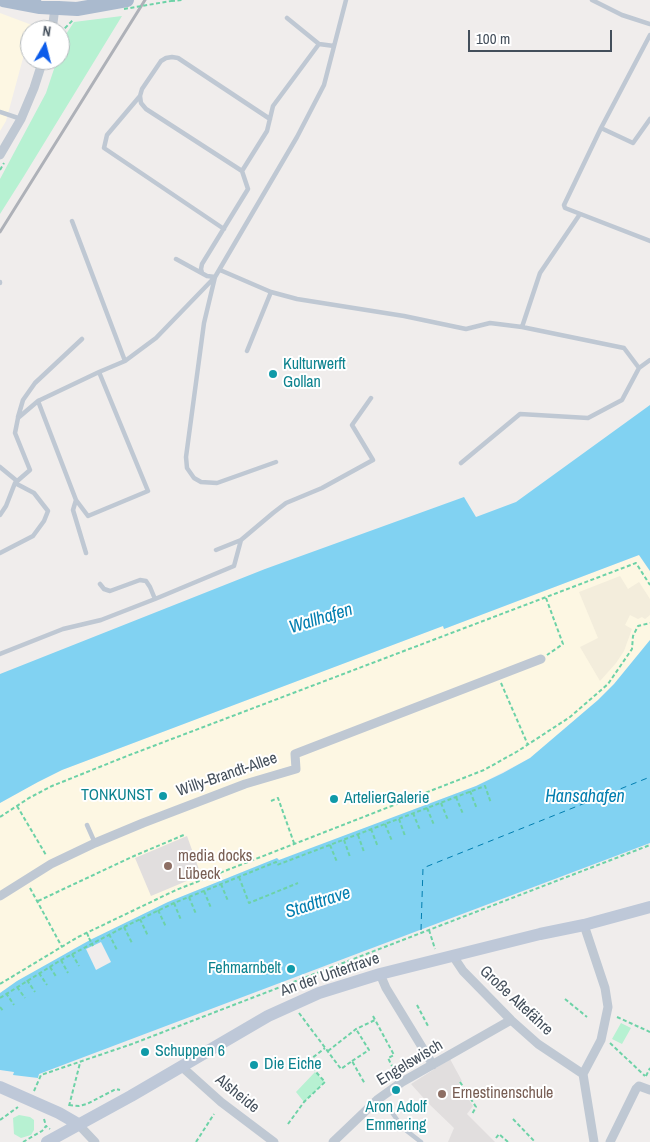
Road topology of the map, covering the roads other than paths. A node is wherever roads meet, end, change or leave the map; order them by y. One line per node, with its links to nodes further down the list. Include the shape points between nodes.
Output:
1 (2, 0): 5 (main road)
2 (346, 0): 11 (lane)
3 (592, 0): 8 (lane)
4 (125, 5): 5 (main road)
5 (55, 8): 7 (street)
6 (287, 18): 10 (lane)
7 (53, 20)
8 (650, 24)
9 (650, 35): 18 (lane)
10 (319, 44): 11 (lane); 16 (lane, via 273,106)
11 (334, 46): 27 (lane, via 324,85)
12 (40, 70): 15 (street)
13 (140, 96): 16 (lane, via 161,61 178,58); 21 (lane, via 146,109); 24 (lane, via 107,135 104,148)
14 (0, 112): 15 (lane)
15 (21, 119): 19 (street)
16 (270, 119): 21 (lane, via 267,131)
17 (650, 119): 18 (lane, via 633,143)
18 (601, 128): 22 (lane, via 564,205 564,208)
19 (3, 143): 20 (street)
20 (0, 155)
21 (242, 172): 24 (lane, via 248,189)
22 (580, 214): 25 (lane); 31 (lane, via 540,273)
23 (72, 221): 35 (lane)
24 (224, 228): 28 (lane, via 202,264)
25 (650, 242)
26 (176, 259): 28 (lane)
27 (220, 270): 29 (lane); 30 (lane)
28 (202, 273): 29 (lane)
29 (215, 278): 35 (lane, via 156,338); 41 (lane, via 204,323 187,468 200,482 217,482)
30 (271, 292): 31 (lane, via 466,329 490,323); 33 (lane)
31 (522, 327): 36 (lane, via 624,348)
32 (82, 339): 40 (lane, via 35,383 23,400)
33 (247, 351)
34 (650, 360): 36 (lane)
35 (125, 361): 37 (lane)
36 (639, 368): 42 (lane, via 622,400 588,418 520,414)
37 (99, 372): 39 (lane); 45 (lane, via 148,491 88,516)
38 (371, 398): 47 (lane, via 352,425 373,460 286,504)
39 (38, 401): 40 (lane); 45 (lane)
40 (18, 418): 44 (lane, via 15,433 30,470)
41 (276, 462)
42 (461, 463)
43 (0, 467): 44 (lane)
44 (16, 482): 46 (lane); 49 (lane, via 34,493 48,510 33,536)
45 (76, 500): 50 (lane, via 73,510)
46 (0, 515)
47 (240, 540): 48 (lane); 52 (lane, via 234,566)
48 (216, 550)
49 (0, 552)
50 (86, 553)
51 (100, 584): 52 (lane, via 110,591 140,580 146,581)
52 (156, 599): 53 (lane, via 101,620 63,629)
53 (0, 654)
54 (541, 659): 56 (street, Willy-Brandt-Allee, via 295,754 296,770 245,784)
55 (87, 825): 56 (lane)
56 (95, 843): 57 (street, Willy-Brandt-Allee, via 52,864)
57 (0, 896)
58 (650, 907): 59 (main road, An der Untertrave)
59 (584, 925): 60 (main road, An der Untertrave); 65 (street, via 608,1007 601,1040)
60 (453, 956): 61 (main road, An der Untertrave); 62 (street, Große Altefähre, via 463,971)
61 (380, 974): 63 (street); 64 (main road, An der Untertrave, via 292,1004)
62 (511, 1020): 63 (street, Engelswisch); 65 (street, Große Altefähre, via 538,1044)
63 (433, 1065): 73 (street, Engelswisch, via 402,1082)
64 (182, 1067): 69 (main road, An der Untertrave); 72 (street, Alsheide)
65 (583, 1074): 75 (street)
66 (3, 1089): 69 (main road, via 64,1107)
67 (650, 1090): 76 (street, via 639,1086 636,1089)
68 (393, 1114): 74 (lane, via 403,1128)
69 (78, 1124): 70 (main road, An der Untertrave); 71 (street)
70 (47, 1142)
71 (94, 1142)
72 (274, 1142)
73 (333, 1142)
74 (421, 1142)
75 (594, 1142)
76 (610, 1142)

